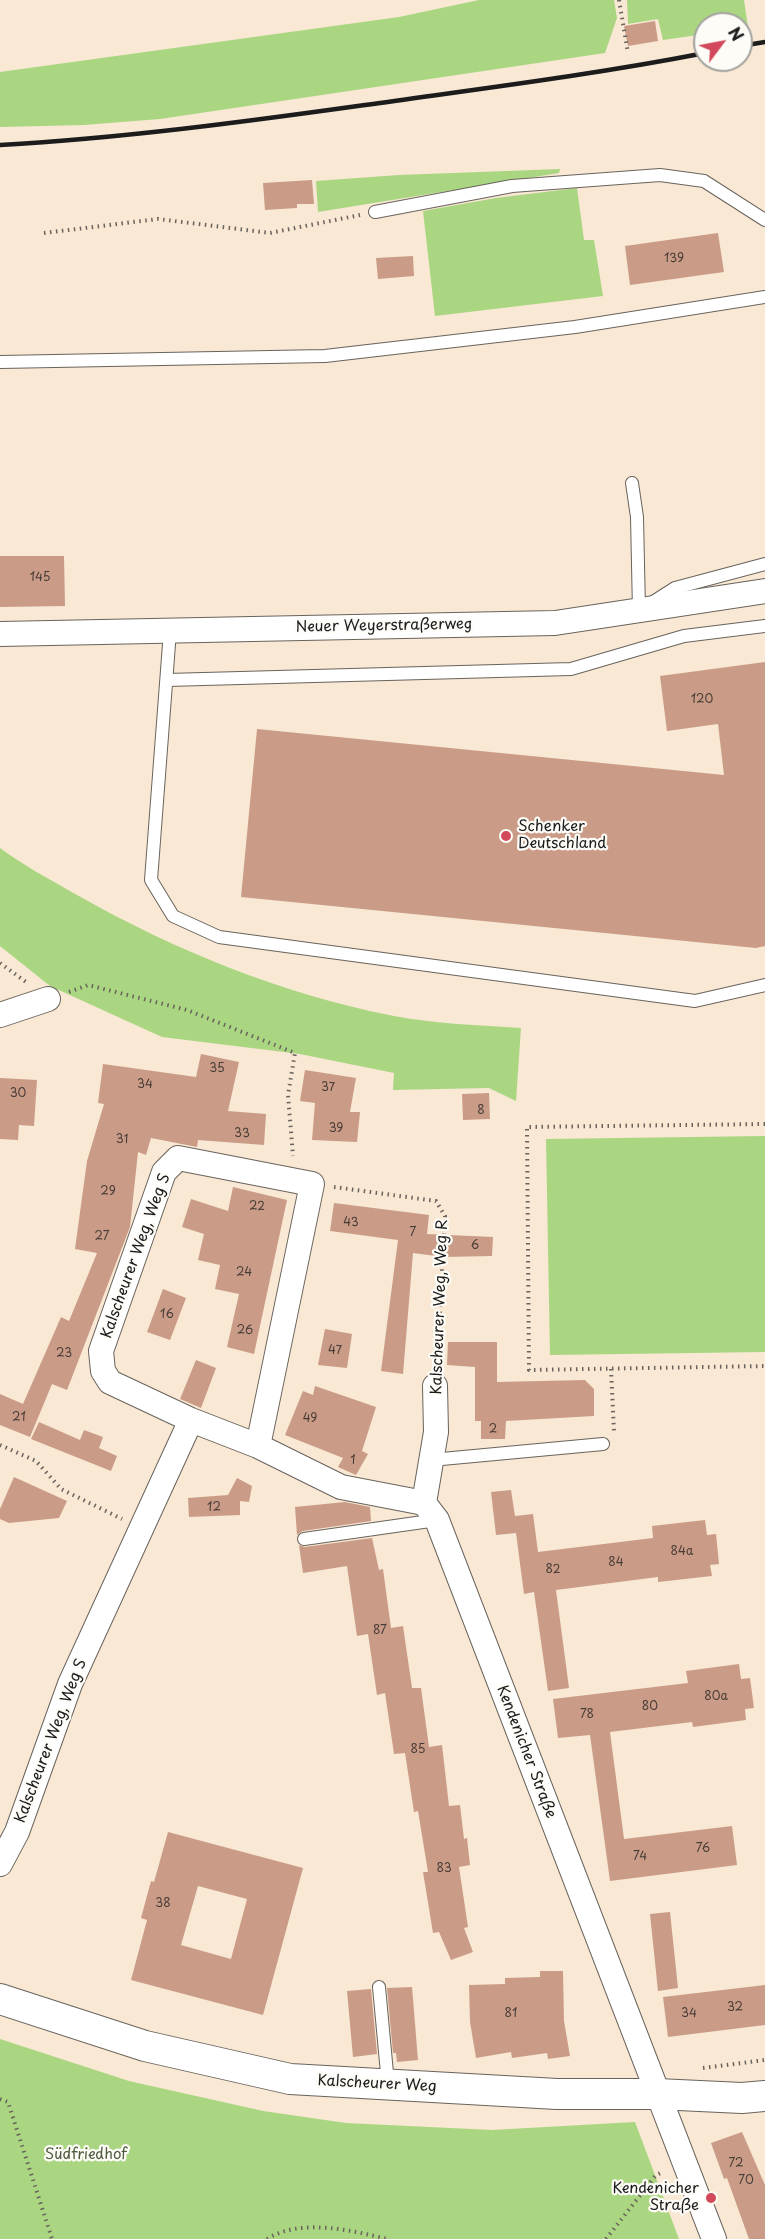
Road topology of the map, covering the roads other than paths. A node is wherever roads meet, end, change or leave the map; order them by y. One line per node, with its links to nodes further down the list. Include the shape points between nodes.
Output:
1 (375, 212): 2 (lane, via 512,186 660,175 704,181)
2 (765, 220)
3 (765, 297): 4 (lane, via 575,327 325,356)
4 (0, 362)
5 (632, 483): 8 (lane, via 637,517)
6 (765, 564): 8 (lane, via 675,588)
7 (765, 591): 8 (street, Neuer Weyerstraßerweg)
8 (639, 610): 10 (street, Neuer Weyerstraßerweg, via 555,623)
9 (765, 626): 12 (lane, via 684,636 572,669)
10 (171, 631): 11 (street, Neuer Weyerstraßerweg); 12 (lane)
11 (0, 634)
12 (167, 680): 13 (lane, via 151,880 173,916 219,936 695,1001)
13 (765, 985)
14 (48, 999): 15 (street)
15 (0, 1014)
16 (435, 1386): 20 (street, Kalscheurer Weg, Weg R, via 436,1432)
17 (191, 1420): 19 (street, Kalscheurer Weg, Weg S); 19 (street, Kalscheurer Weg, Weg S, via 110,1382 103,1371 101,1351 164,1172 178,1158 302,1182); 23 (street, Kalscheurer Weg, Weg S, via 70,1684 17,1832)
18 (603, 1444): 20 (lane)
19 (258, 1446): 21 (street, Kalscheurer Weg, Weg S, via 341,1487)
20 (431, 1460): 21 (street, Kalscheurer Weg, Weg R)
21 (430, 1512): 22 (lane); 27 (street, Kendenicher Straße)
22 (304, 1539)
23 (0, 1864)
24 (380, 1987): 26 (lane)
25 (0, 1999): 26 (street, Kalscheurer Weg, via 145,2046 279,2076)
26 (388, 2085): 27 (street, Kalscheurer Weg, via 557,2094)
27 (657, 2094): 28 (street, Kalscheurer Weg); 29 (street, Kendenicher Straße)
28 (765, 2096)
29 (714, 2239)

